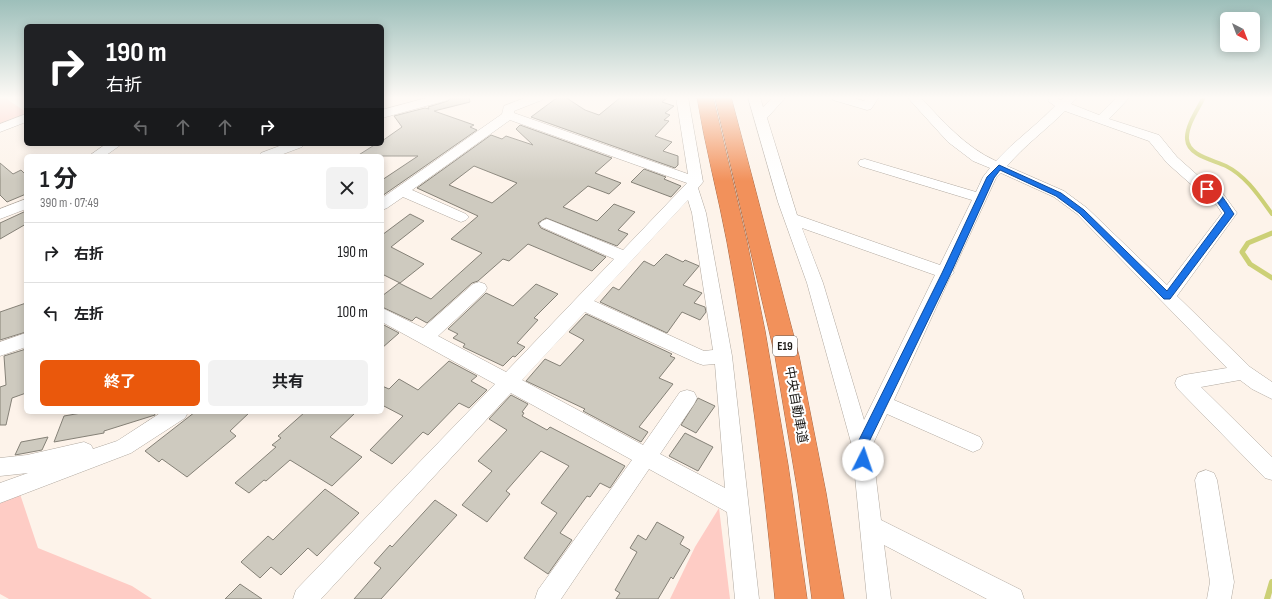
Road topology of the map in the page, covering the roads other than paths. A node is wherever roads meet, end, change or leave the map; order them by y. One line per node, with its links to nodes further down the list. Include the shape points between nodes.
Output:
1 (494, 125): 17 (street)
2 (535, 125): 16 (street)
3 (686, 125): 16 (street)
4 (711, 125): 54 (highway, E19, via 758,351 782,509)
5 (730, 125): 55 (highway, 中央自動車道 / E19, via 787,356)
6 (762, 125): 23 (street)
7 (940, 125): 15 (street, via 978,158)
8 (1044, 125): 15 (street, via 1017,146)
9 (1116, 125): 28 (street, via 1154,138 1172,160 1199,184 1216,194 1230,214)
10 (112, 146): 12 (street)
11 (293, 146): 13 (street)
12 (99, 154)
13 (271, 154)
14 (864, 163): 18 (street)
15 (999, 167): 18 (street, via 990,177); 28 (street, via 1059,194 1082,211)
16 (693, 184): 25 (street); 34 (street)
17 (402, 191): 19 (street); 22 (street)
18 (980, 198): 26 (street)
19 (384, 204)
20 (24, 205): 21 (street)
21 (0, 214)
22 (462, 217)
23 (792, 219): 26 (street); 42 (street, via 815,283)
24 (547, 224): 25 (street)
25 (624, 258): 29 (street)
26 (946, 273): 39 (street)
27 (479, 288): 31 (street)
28 (1167, 297): 35 (street)
29 (582, 303): 34 (street, via 703,358); 36 (street)
30 (384, 315): 31 (street)
31 (425, 337): 36 (street)
32 (24, 341): 33 (street)
33 (0, 349)
34 (723, 356): 49 (street)
35 (1243, 372): 37 (street); 46 (street, via 1184,383)
36 (507, 382): 44 (street); 51 (street)
37 (1272, 391)
38 (687, 398): 44 (street)
39 (883, 404): 41 (street); 42 (street)
40 (175, 414): 43 (street)
41 (972, 443)
42 (862, 446): 50 (street)
43 (124, 447): 45 (street, via 94,449 28,464); 48 (street)
44 (647, 456): 49 (street); 52 (street)
45 (0, 467)
46 (1272, 471)
47 (1206, 480): 58 (street, via 1222,582)
48 (0, 493)
49 (739, 507): 53 (street)
50 (871, 526): 56 (street); 57 (street)
51 (305, 599)
52 (548, 599)
53 (747, 599)
54 (791, 599)
55 (828, 599)
56 (879, 599)
57 (1012, 599)
58 (1219, 599)

